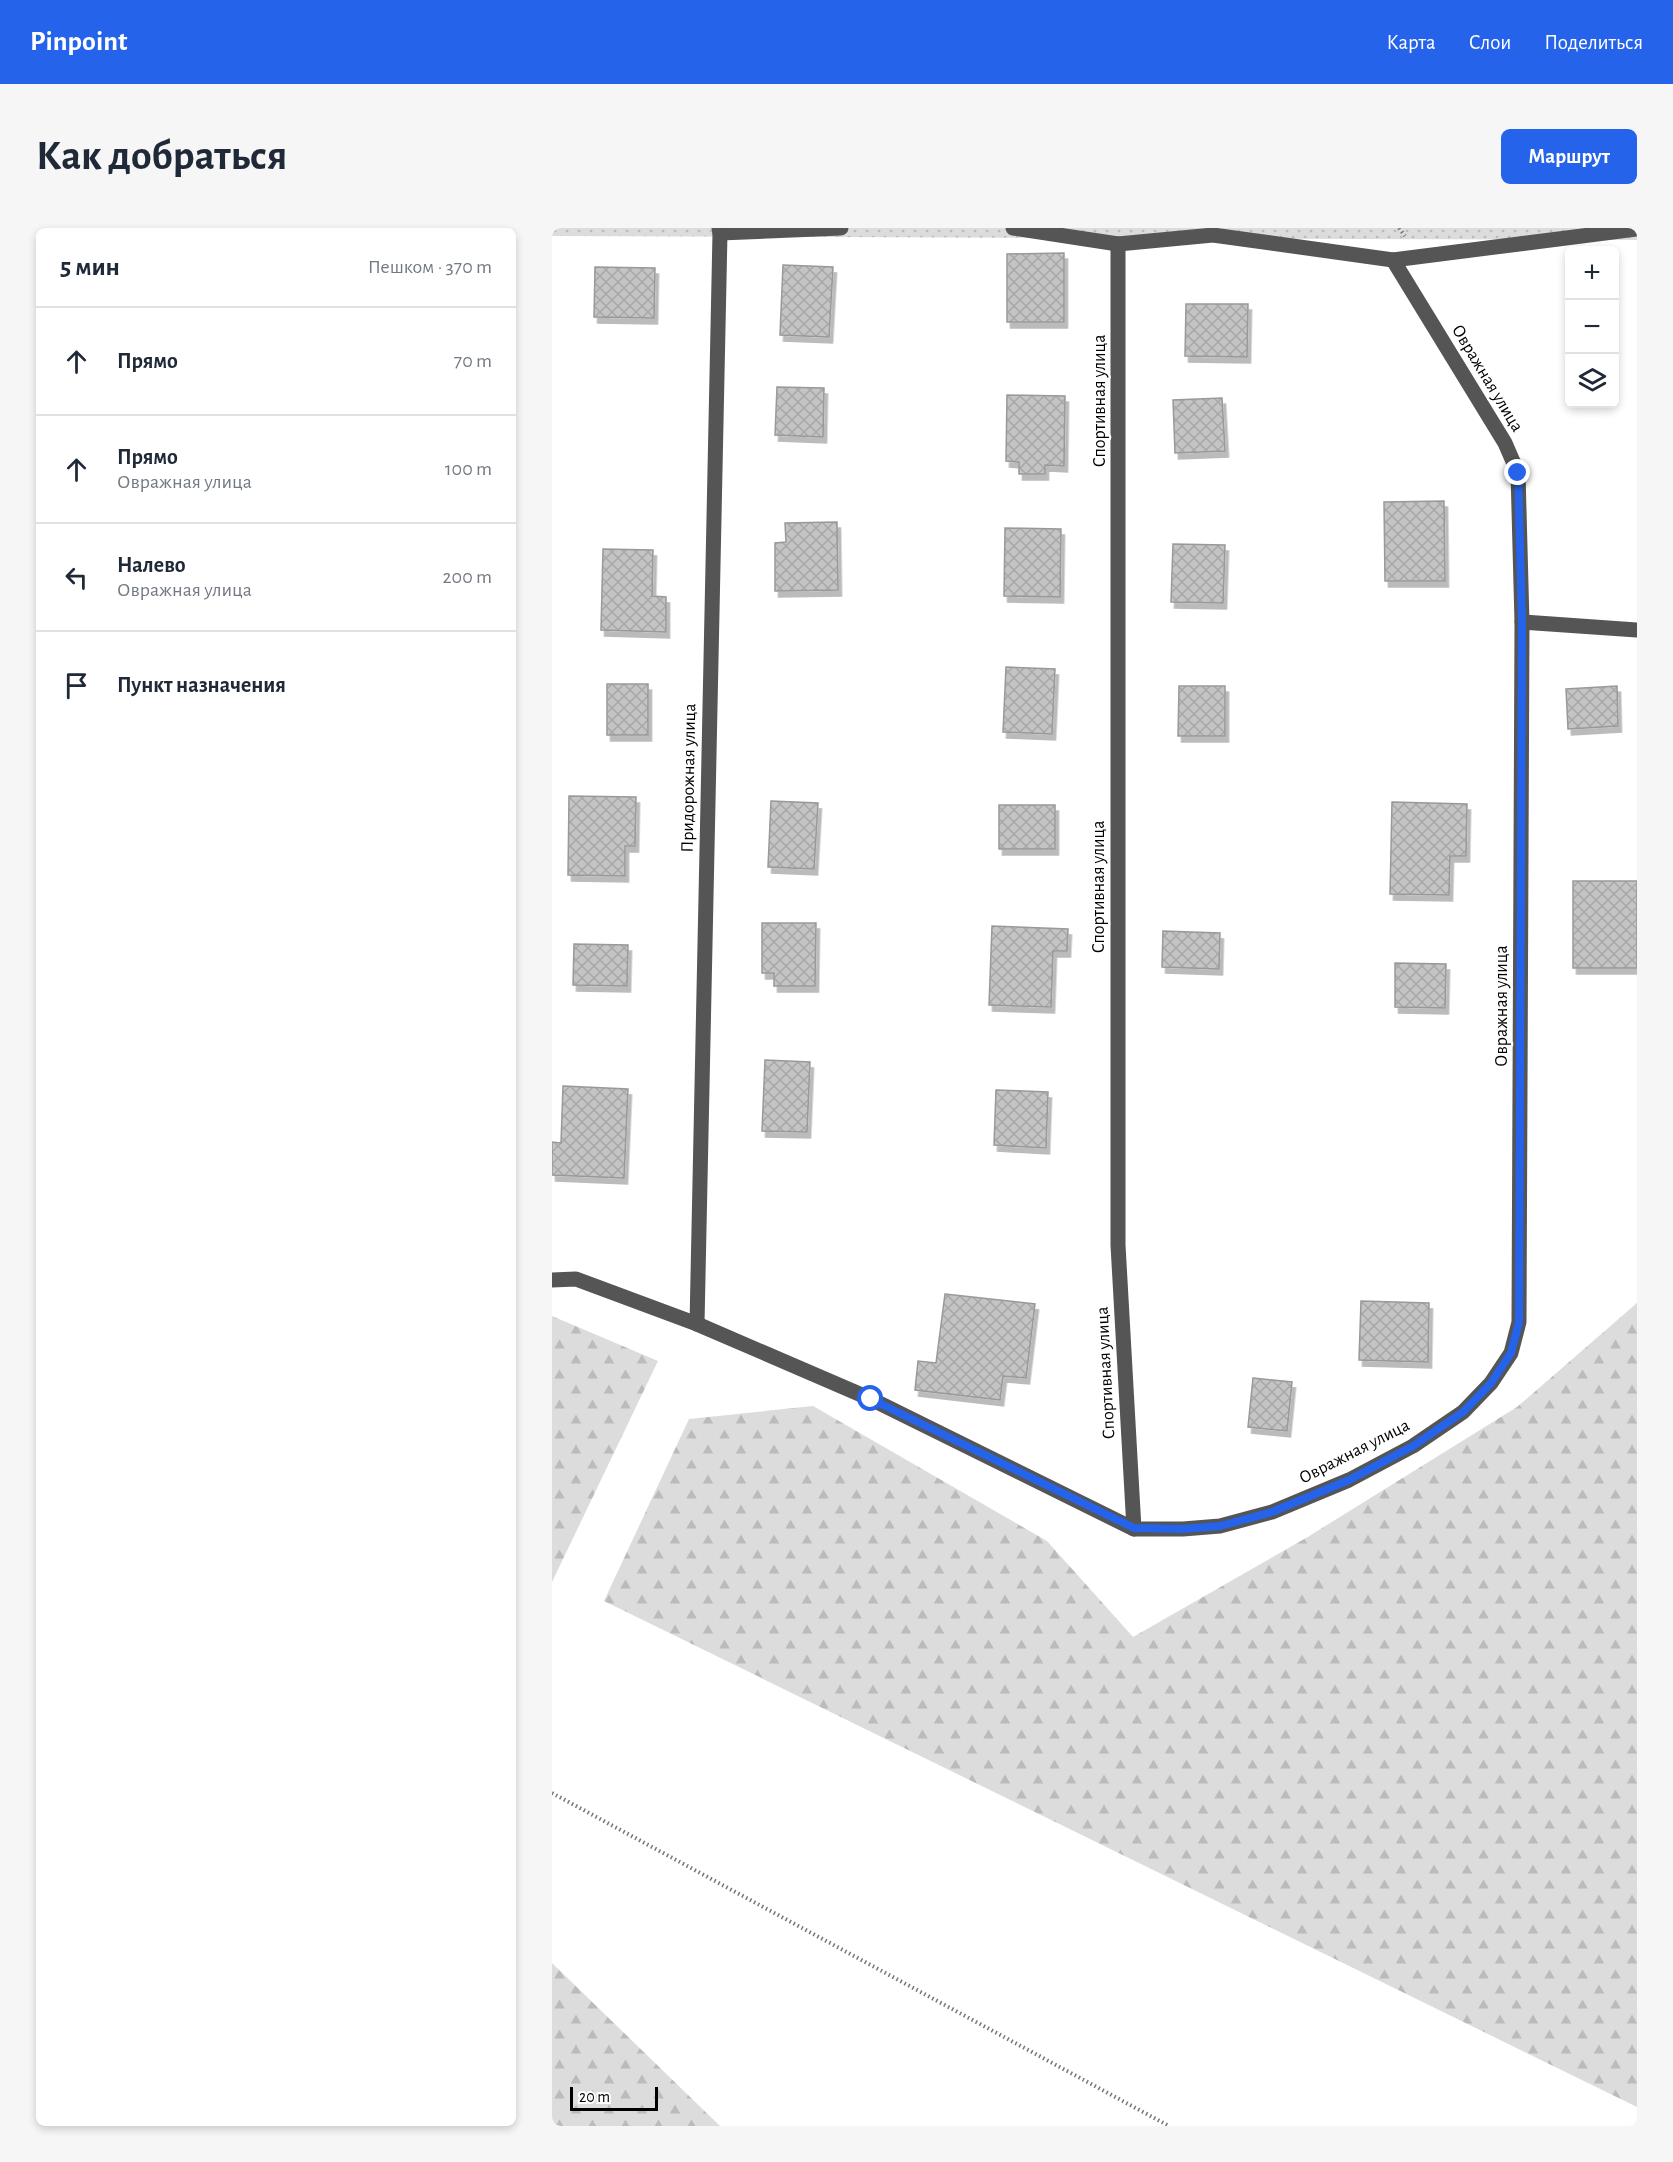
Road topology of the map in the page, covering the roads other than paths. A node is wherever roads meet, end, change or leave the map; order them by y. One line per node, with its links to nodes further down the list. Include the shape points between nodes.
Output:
1 (841, 228): 4 (street)
2 (1013, 228): 5 (street)
3 (1637, 229): 6 (street)
4 (719, 231): 10 (street, Придорожная улица)
5 (1118, 244): 6 (street, via 1213,235); 11 (street, Спортивная улица, via 1118,1245)
6 (1393, 260): 7 (street, Овражная улица, via 1505,443 1518,473)
7 (1522, 622): 8 (street); 11 (street, Овражная улица, via 1519,1322 1511,1353 1491,1383 1463,1412 1413,1446 1349,1480 1272,1512 1220,1526)
8 (1637, 630)
9 (552, 1280): 10 (street, via 576,1279)
10 (697, 1324): 11 (street, via 871,1399)
11 (1134, 1528)

